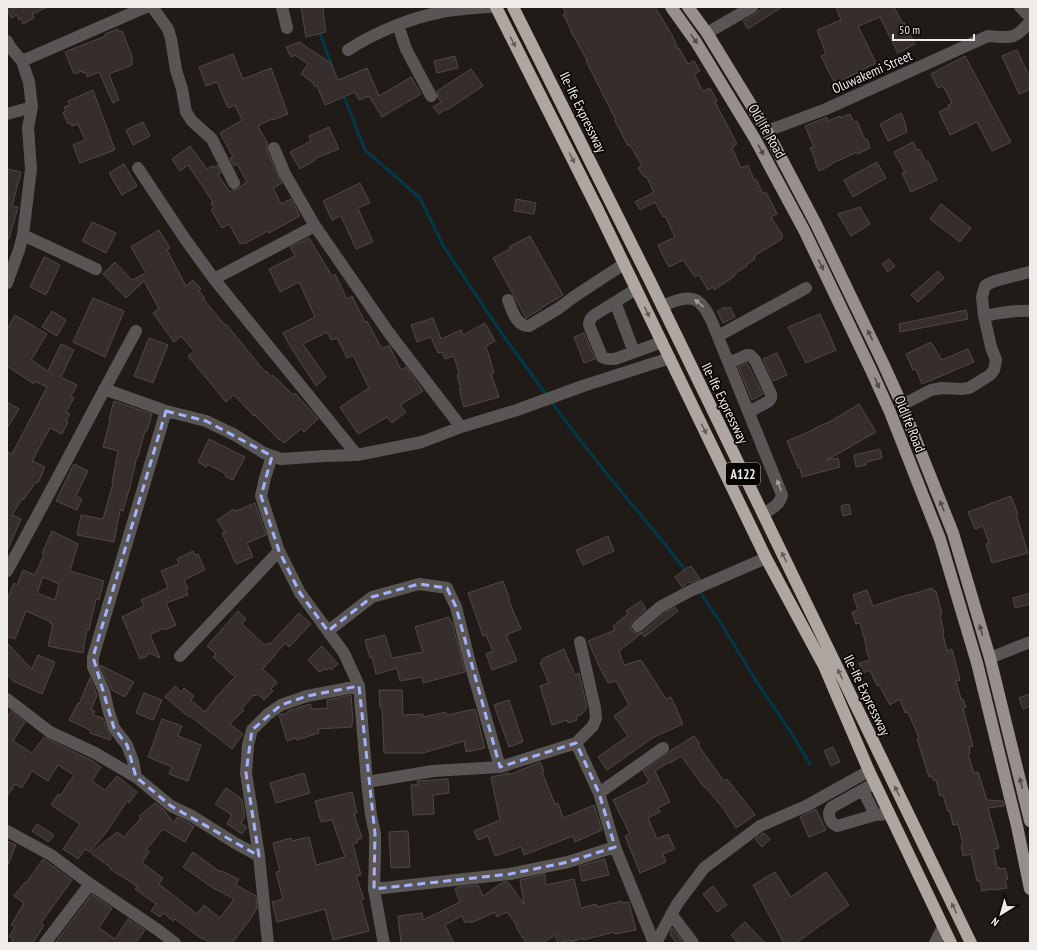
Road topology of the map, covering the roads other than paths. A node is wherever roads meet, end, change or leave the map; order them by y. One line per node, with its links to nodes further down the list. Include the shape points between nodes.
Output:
1 (148, 7): 17 (street); 24 (street, via 153,8 168,29 186,112 212,139)
2 (282, 7): 13 (street)
3 (492, 7): 12 (street, via 444,11)
4 (496, 7): 29 (highway, Ile-Ife Expressway / A122, one-way to 29)
5 (513, 7): 38 (highway, Ile-Ife Expressway / A122)
6 (671, 7): 27 (main road, Old Ife Road, one-way to 27, via 696,42 756,139)
7 (688, 7): 14 (main road, Old Ife Road)
8 (752, 7): 14 (street)
9 (1020, 7): 10 (street)
10 (1030, 17)
11 (1030, 21): 21 (street, Oluwakemi Street, via 1018,35 988,36 826,109)
12 (398, 25): 16 (street, via 361,41); 18 (street, via 406,50)
13 (287, 28)
14 (707, 33): 21 (main road, Old Ife Road)
15 (7, 42): 17 (street)
16 (348, 50)
17 (22, 61): 19 (street, via 29,82)
18 (431, 96)
19 (32, 107): 20 (street); 28 (street, via 28,128 31,169)
20 (7, 114)
21 (767, 131): 25 (main road, Old Ife Road)
22 (274, 148): 26 (street, via 284,174)
23 (138, 168): 32 (street)
24 (234, 183)
25 (816, 224): 27 (main road); 48 (main road, Old Ife Road, one-way to 25)
26 (315, 226): 32 (street); 51 (street, via 389,333)
27 (804, 230): 70 (main road, Old Ife Road, one-way to 70, via 890,412 940,539 977,663)
28 (23, 235): 30 (street); 33 (street)
29 (624, 264): 35 (highway, Ile-Ife Expressway / A122); 36 (street, via 529,326 520,323)
30 (96, 269)
31 (1029, 272): 40 (street, via 985,286 982,297)
32 (214, 279): 52 (street)
33 (7, 283)
34 (806, 288): 42 (street)
35 (636, 289): 37 (street); 43 (highway, Ile-Ife Expressway / A122, one-way to 43)
36 (508, 300)
37 (615, 302): 44 (street); 44 (street, via 593,316 589,325 605,359 615,359)
38 (662, 306): 42 (street, one-way to 38, via 709,315 697,301 685,298); 54 (highway, Ile-Ife Expressway / A122)
39 (1030, 312): 40 (street, via 1007,311)
40 (984, 316): 48 (street, via 996,360 990,375 969,388 931,390)
41 (136, 331): 47 (street)
42 (718, 336): 46 (street)
43 (662, 342): 44 (street); 45 (highway, Ile-Ife Expressway / A122)
44 (634, 352)
45 (670, 358): 51 (street); 57 (highway, Ile-Ife Expressway / A122, one-way to 57)
46 (729, 363): 50 (street); 50 (street, via 750,355 755,360 771,394 769,401)
47 (104, 389): 49 (street); 56 (street, via 71,454)
48 (902, 405): 64 (main road, Old Ife Road, one-way to 48, via 952,533)
49 (166, 411): 53 (street, via 206,421); 73 (street, via 92,657 93,667 104,690 114,728 127,745)
50 (749, 412): 54 (street, one-way to 50, via 779,504 782,495)
51 (461, 427): 52 (street, via 422,442)
52 (357, 455): 53 (street, via 281,459)
53 (272, 456): 55 (street, via 261,496)
54 (762, 514): 97 (highway, Ile-Ife Expressway / A122, one-way to 54)
55 (279, 551): 60 (street, via 300,593); 63 (street)
56 (12, 552): 58 (street)
57 (766, 558): 59 (street, via 684,594 660,607); 72 (highway, Ile-Ife Expressway / A122, via 824,666)
58 (7, 571)
59 (638, 626)
60 (328, 631): 65 (street, via 344,653); 71 (street, via 372,597 419,584 447,588 456,608)
61 (580, 642): 67 (street, via 596,718 593,726)
62 (1030, 642): 64 (street)
63 (180, 656)
64 (990, 658): 68 (main road, Old Ife Road)
65 (359, 686): 74 (street); 83 (street, via 307,696 281,705 252,730 246,772)
66 (7, 699): 73 (street, via 50,732)
67 (576, 742): 71 (street); 77 (street)
68 (1012, 746): 70 (main road); 80 (main road, Old Ife Road, one-way to 68)
69 (663, 748): 77 (street)
70 (999, 750): 86 (main road, Old Ife Road)
71 (500, 767): 74 (street, via 433,771)
72 (869, 771): 75 (highway, Ile-Ife Expressway / A122); 87 (street, via 806,806 760,826 704,868)
73 (136, 777): 83 (street, via 171,806)
74 (367, 782): 85 (street, via 375,834)
75 (875, 783): 76 (street); 78 (highway, Ile-Ife Expressway / A122)
76 (863, 790): 79 (street); 79 (street, via 832,808 829,815 837,826)
77 (599, 793): 82 (street)
78 (889, 814): 79 (street); 88 (highway, Ile-Ife Expressway / A122)
79 (875, 815)
80 (1030, 821)
81 (7, 831): 84 (street, via 51,855)
82 (615, 847): 85 (street, via 568,862 510,874); 93 (street)
83 (259, 856): 91 (street)
84 (90, 884): 89 (street); 90 (street)
85 (374, 889): 92 (street)
86 (1030, 889)
87 (671, 914): 93 (street); 94 (street)
88 (943, 927): 95 (street); 96 (highway, Ile-Ife Expressway / A122)
89 (46, 943)
90 (175, 943)
91 (268, 943)
92 (384, 943)
93 (655, 943)
94 (693, 943)
95 (935, 943)
96 (951, 943)
97 (971, 943)

